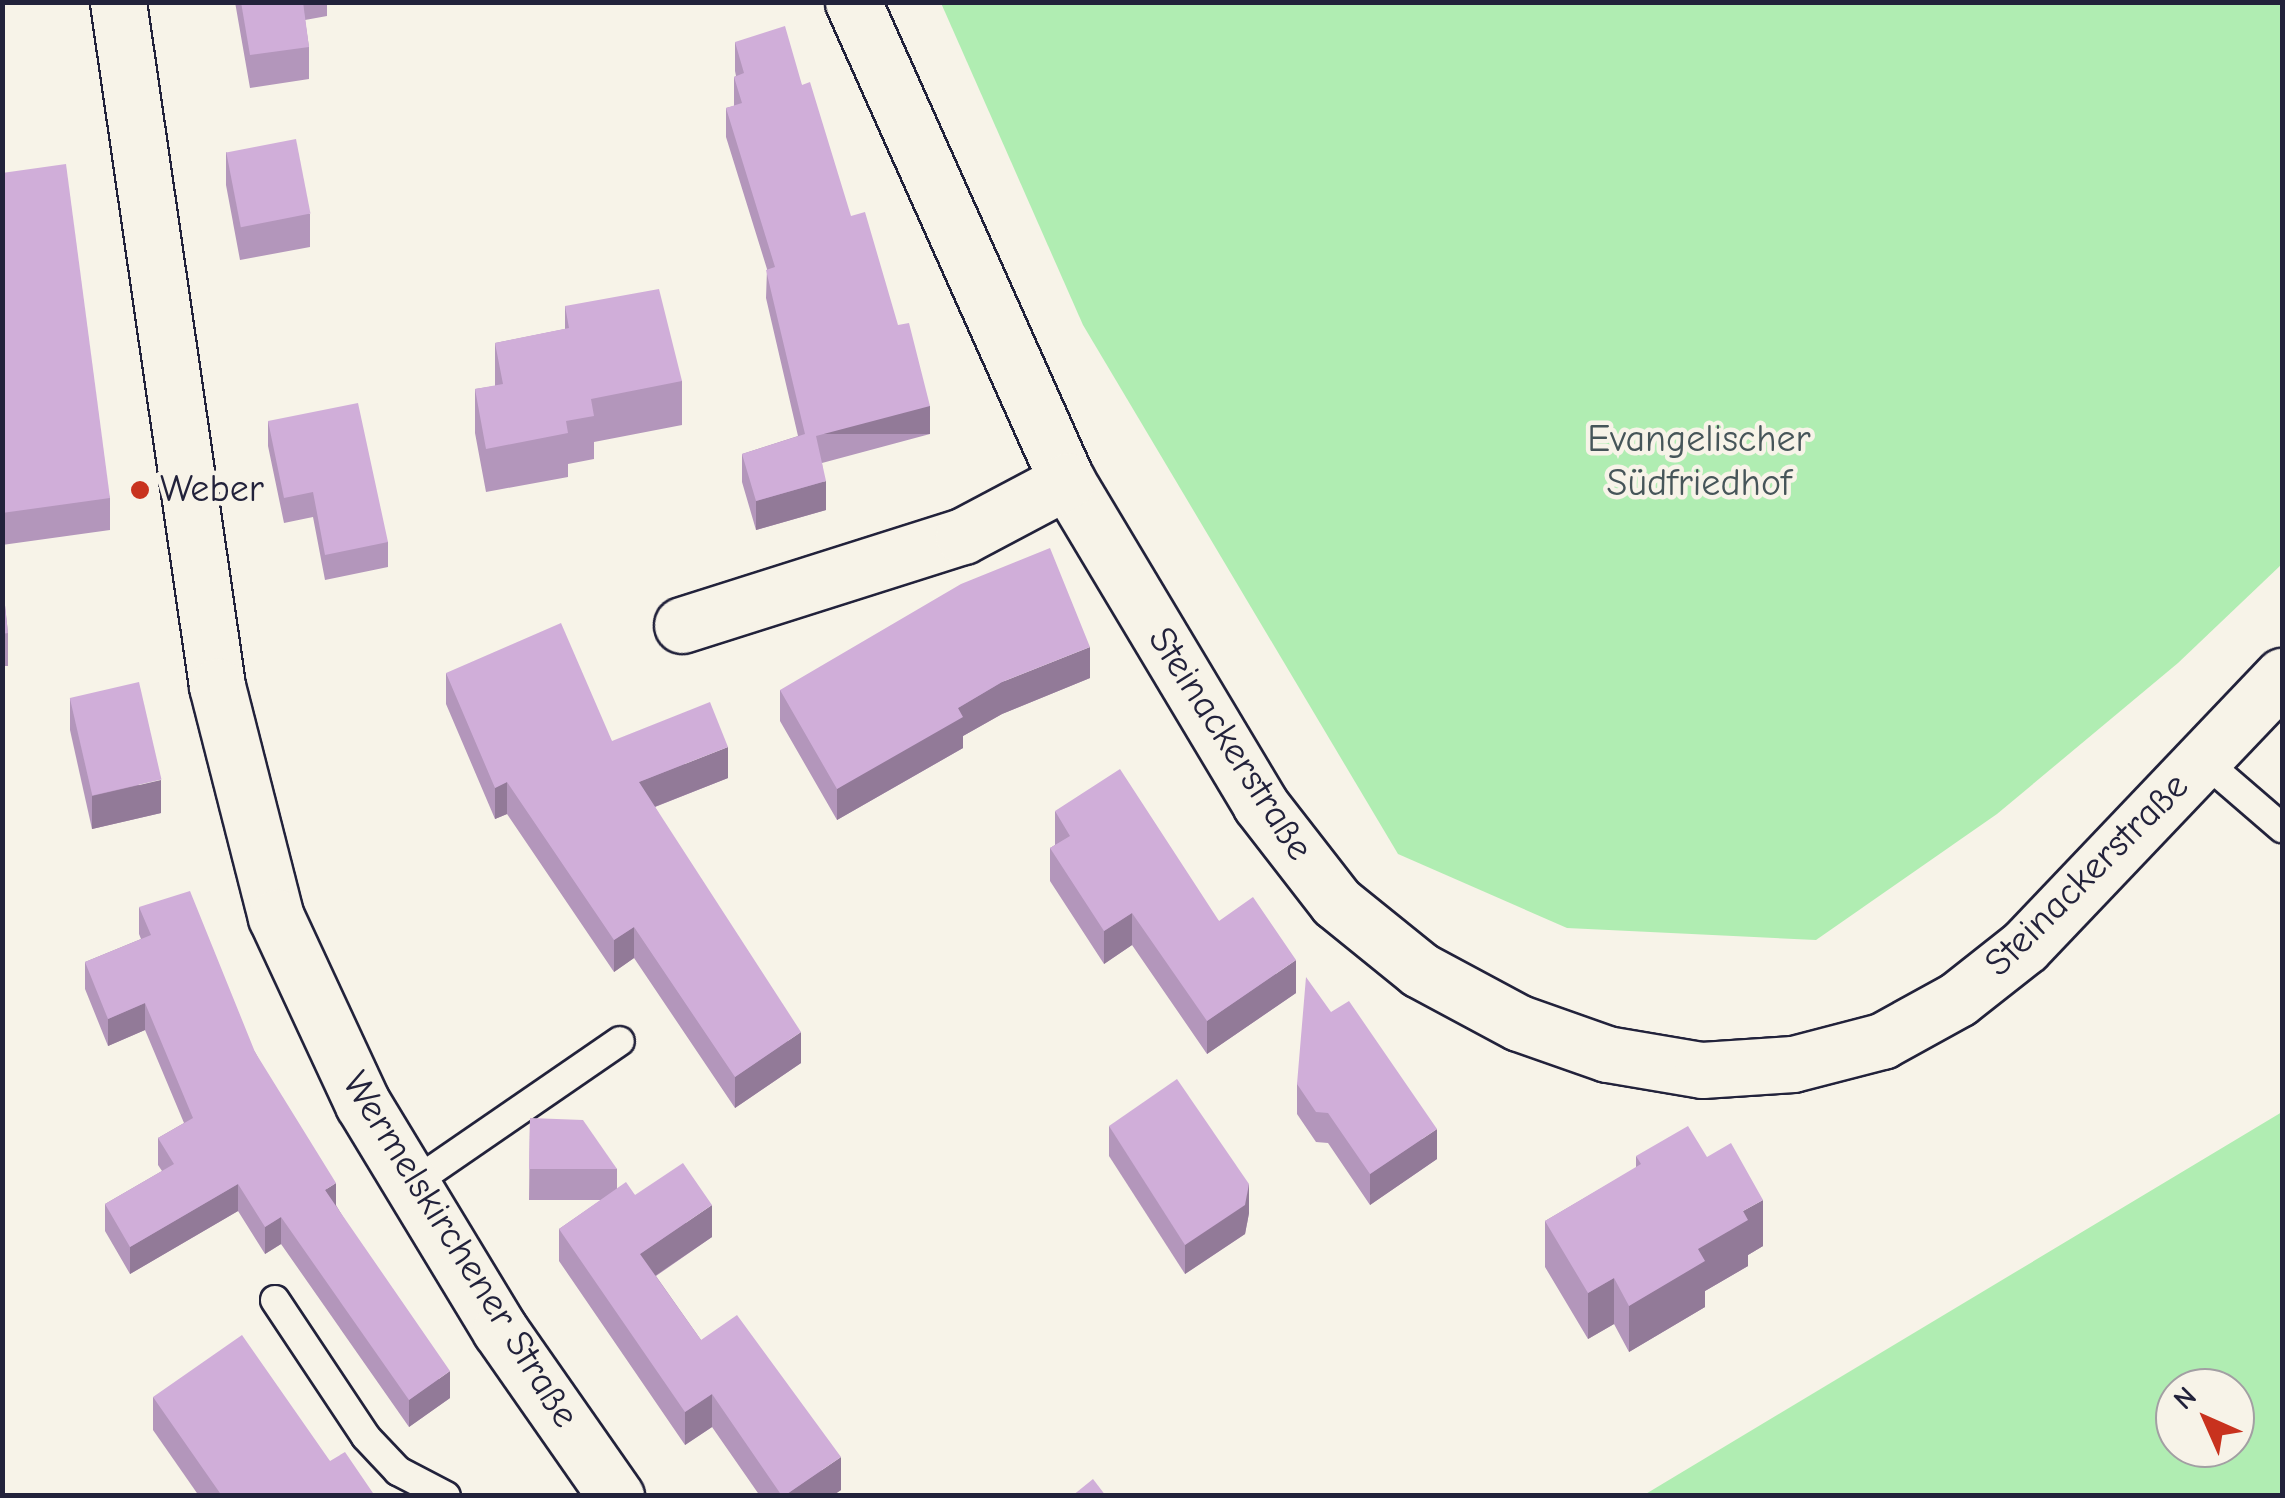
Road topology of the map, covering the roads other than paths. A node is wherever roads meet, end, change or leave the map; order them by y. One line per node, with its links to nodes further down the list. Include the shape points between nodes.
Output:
1 (118, 2): 9 (street, Wermelskirchener Straße, via 217,686 242,798 276,917 363,1104)
2 (853, 2): 3 (street, Steinackerstraße)
3 (1068, 482): 4 (street, via 964,536); 6 (street, Steinackerstraße, via 1260,804 1336,902 1420,970 1519,1023 1607,1054 1702,1070 1793,1064 1882,1040 1958,999 2025,946)
4 (682, 625)
5 (2282, 676): 6 (street, Steinackerstraße)
6 (2202, 759): 7 (lane)
7 (2282, 828)
8 (620, 1041): 9 (lane)
9 (412, 1184): 12 (street, Wermelskirchener Straße, via 500,1330)
10 (276, 1300): 11 (lane, via 366,1437 398,1471)
11 (446, 1496)
12 (616, 1496)

